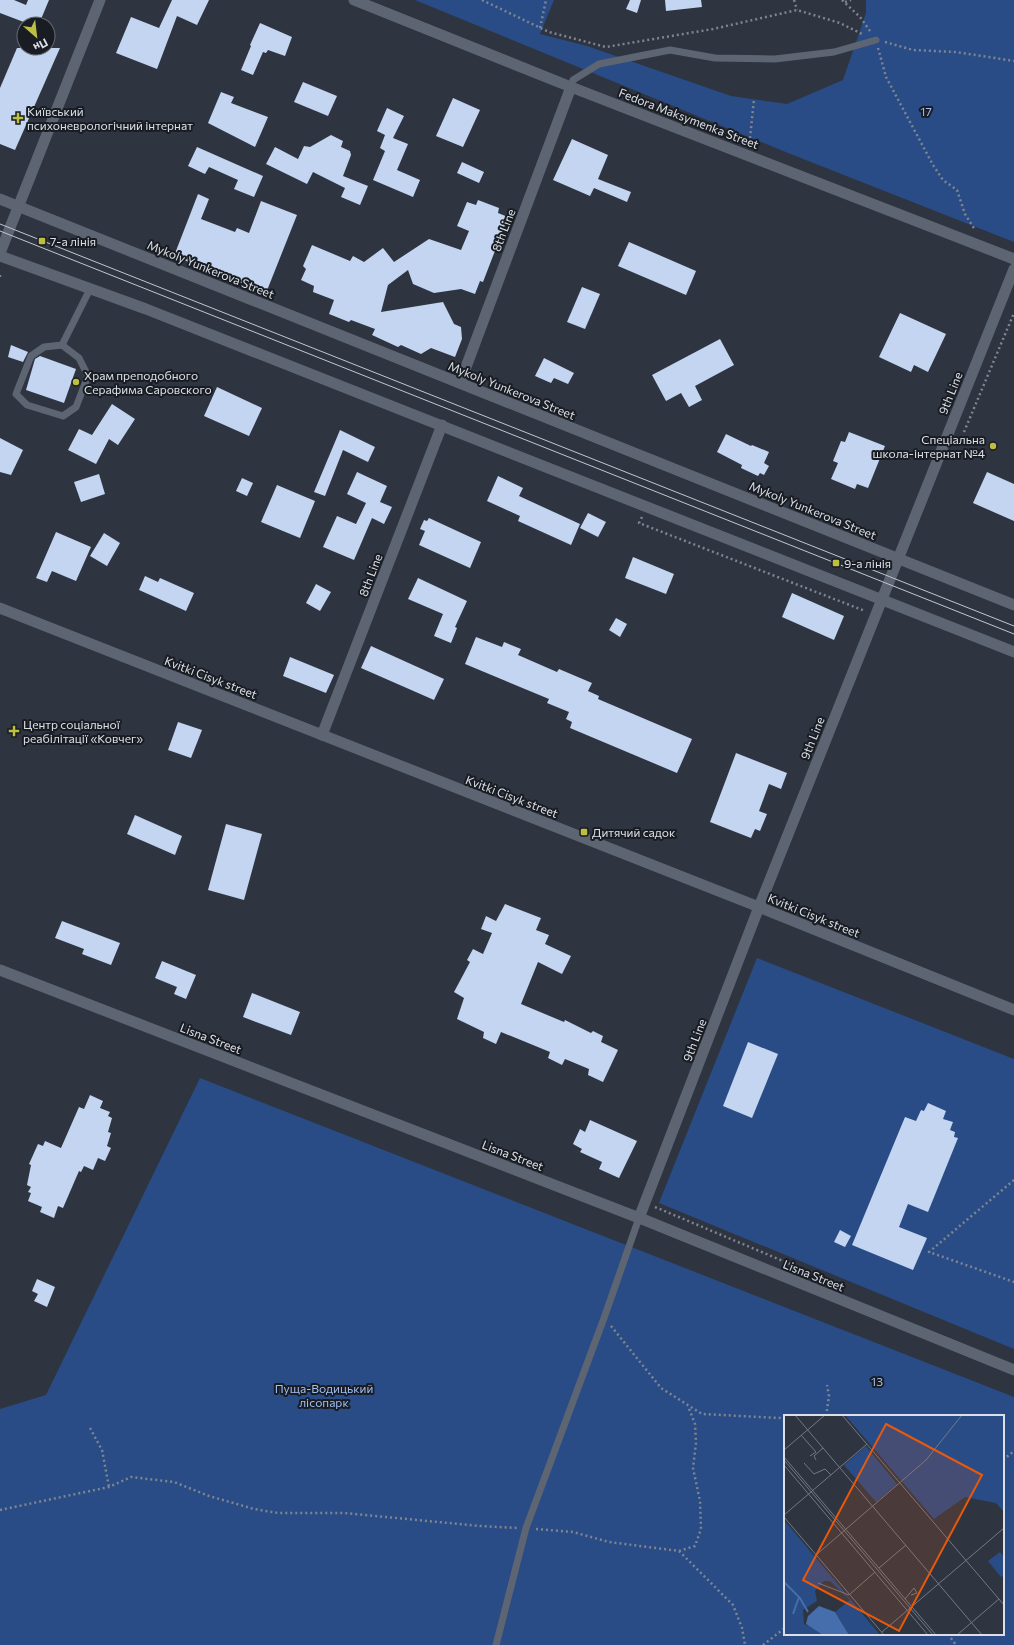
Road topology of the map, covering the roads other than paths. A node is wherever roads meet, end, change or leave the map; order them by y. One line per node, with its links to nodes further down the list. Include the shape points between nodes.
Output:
1 (100, 0): 6 (street)
2 (354, 0): 4 (street, Fedora Maksymenka Street)
3 (876, 40): 4 (lane, via 834,52 775,59 715,58 670,50 599,64 573,80)
4 (571, 87): 9 (street, Fedora Maksymenka Street); 13 (street, 8th Line)
5 (0, 199): 6 (street, Mykoly Yunkerova Street)
6 (18, 206): 7 (street); 13 (street, Mykoly Yunkerova Street)
7 (0, 253)
8 (0, 256): 11 (street)
9 (1014, 259)
10 (1014, 269): 15 (street, 9th Line)
11 (90, 289): 12 (lane); 14 (street)
12 (62, 345): 12 (lane, via 79,358 88,376 76,407 63,416 27,405 16,394 31,356 44,347)
13 (460, 383): 15 (street, Mykoly Yunkerova Street)
14 (442, 425): 16 (street); 20 (street, 8th Line)
15 (898, 558): 16 (street, 9th Line); 17 (street, Mykoly Yunkerova Street)
16 (880, 599): 19 (street); 21 (street, 9th Line)
17 (1014, 605)
18 (0, 608): 20 (street, Kvitki Cisyk street)
19 (1014, 652)
20 (322, 735): 21 (street, Kvitki Cisyk street)
21 (759, 907): 23 (street, Kvitki Cisyk street); 24 (street, 9th Line)
22 (0, 970): 24 (street, Lisna Street)
23 (1014, 1010)
24 (639, 1218): 25 (street, Lisna Street); 26 (lane, via 526,1528)
25 (1014, 1370)
26 (496, 1645)

